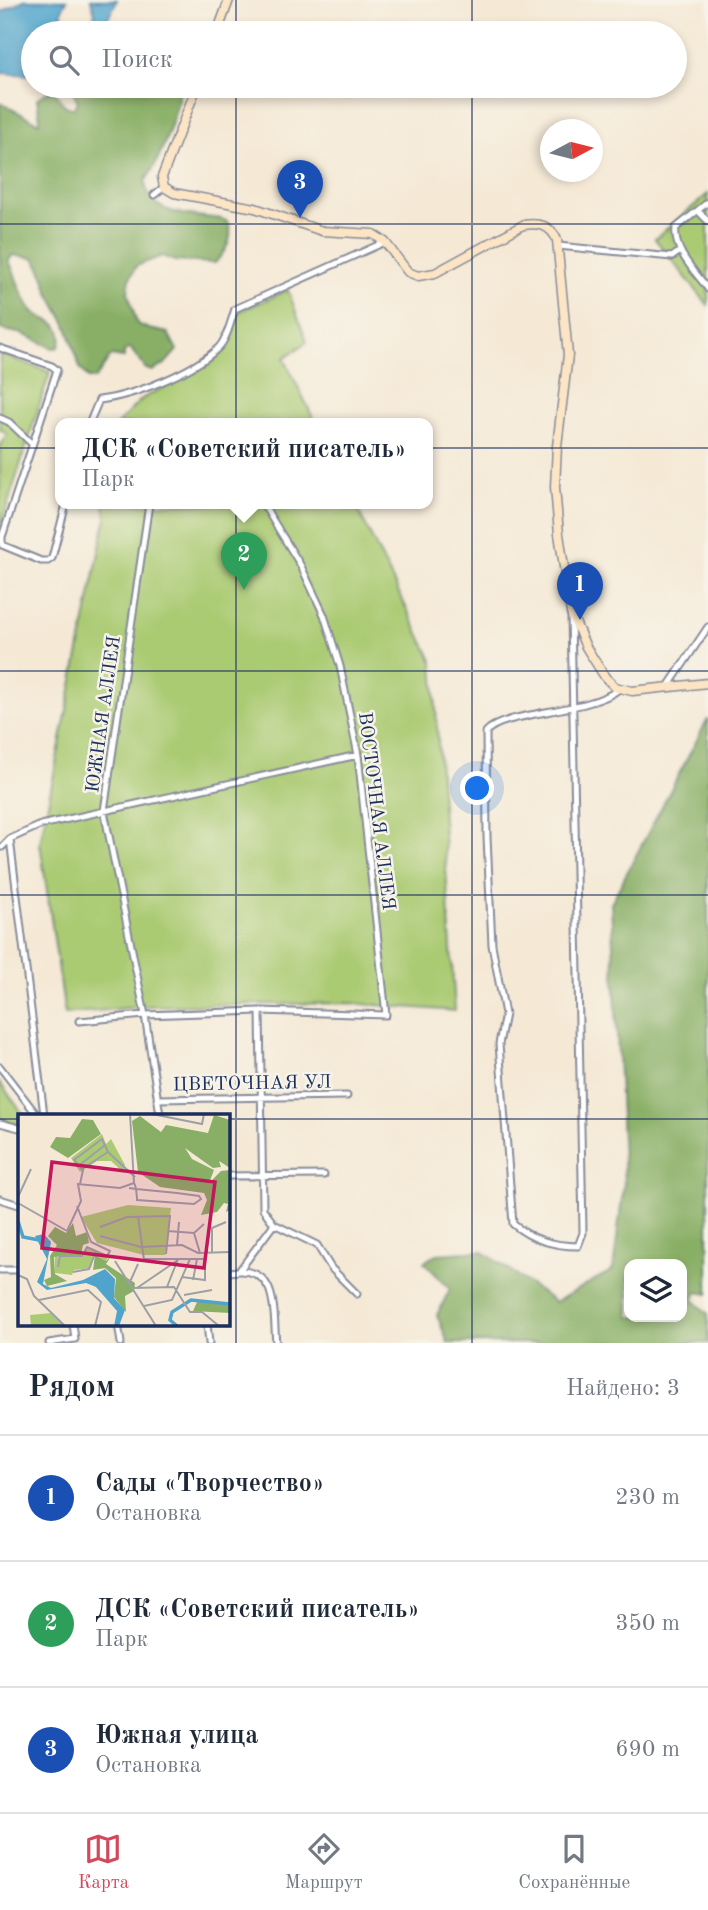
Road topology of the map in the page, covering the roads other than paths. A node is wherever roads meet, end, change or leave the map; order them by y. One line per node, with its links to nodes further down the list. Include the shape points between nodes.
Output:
1 (229, 0): 2 (street)
2 (221, 21)
3 (192, 98): 4 (street, via 162,177)
4 (164, 187): 5 (street); 9 (street, via 174,193 255,208 307,228 366,233)
5 (154, 195)
6 (708, 202): 7 (street)
7 (698, 211): 8 (street); 11 (street, via 676,228)
8 (708, 222)
9 (385, 242): 10 (street, via 408,272 424,276 523,225 547,227); 15 (street, via 235,309 220,347 157,384 99,400)
10 (558, 246): 11 (street, via 672,257); 20 (street, via 568,355 555,487)
11 (680, 251): 12 (street)
12 (708, 289)
13 (0, 348): 16 (street, via 57,370)
14 (0, 418): 16 (street)
15 (92, 418)
16 (31, 443): 17 (street, via 2,545 48,561)
17 (65, 509)
18 (148, 509): 27 (street, ЮЖНАЯ АЛЛЕЯ)
19 (266, 509): 26 (street, ВОСТОЧНАЯ АЛЛЕЯ, via 324,615 340,666)
20 (571, 613): 24 (street, via 586,647 605,677); 25 (street)
21 (708, 627): 23 (street)
22 (708, 683): 23 (street)
23 (667, 688): 24 (street)
24 (619, 689): 25 (street, via 605,699)
25 (573, 706): 25 (street, via 583,1233 578,1246 555,1246 524,1234 513,1224 509,1198 499,1044 505,1014 492,945 486,732 497,724)
26 (358, 755): 27 (street); 30 (street, ВОСТОЧНАЯ АЛЛЕЯ, via 386,1015)
27 (104, 810): 28 (street, via 41,825); 31 (street, ЮЖНАЯ АЛЛЕЯ)
28 (10, 839): 29 (street); 38 (street)
29 (2, 847)
30 (260, 1012): 31 (street); 35 (street)
31 (145, 1013): 32 (street); 36 (street, ЮЖНАЯ АЛЛЕЯ)
32 (79, 1021)
33 (0, 1067): 37 (street)
34 (346, 1096): 35 (street, ЦВЕТОЧНАЯ УЛ)
35 (261, 1098): 36 (street, ЦВЕТОЧНАЯ УЛ); 42 (street)
36 (157, 1099): 39 (street, ЮЖНАЯ АЛЛЕЯ)
37 (36, 1114)
38 (44, 1114)
39 (160, 1114)
40 (0, 1122): 41 (street)
41 (18, 1128)
42 (262, 1175): 43 (street); 44 (street); 47 (street, via 263,1209)
43 (324, 1175)
44 (229, 1176)
45 (0, 1199): 46 (street)
46 (18, 1205)
47 (274, 1224): 50 (street); 52 (street, via 317,1245 331,1268)
48 (0, 1270): 49 (street)
49 (18, 1270)
50 (239, 1270): 51 (street); 59 (street, via 259,1274 267,1283)
51 (229, 1272)
52 (357, 1294)
53 (73, 1325): 56 (street, via 75,1339)
54 (118, 1325): 57 (street)
55 (207, 1325): 58 (street)
56 (49, 1343)
57 (121, 1343)
58 (209, 1343)
59 (276, 1343)

